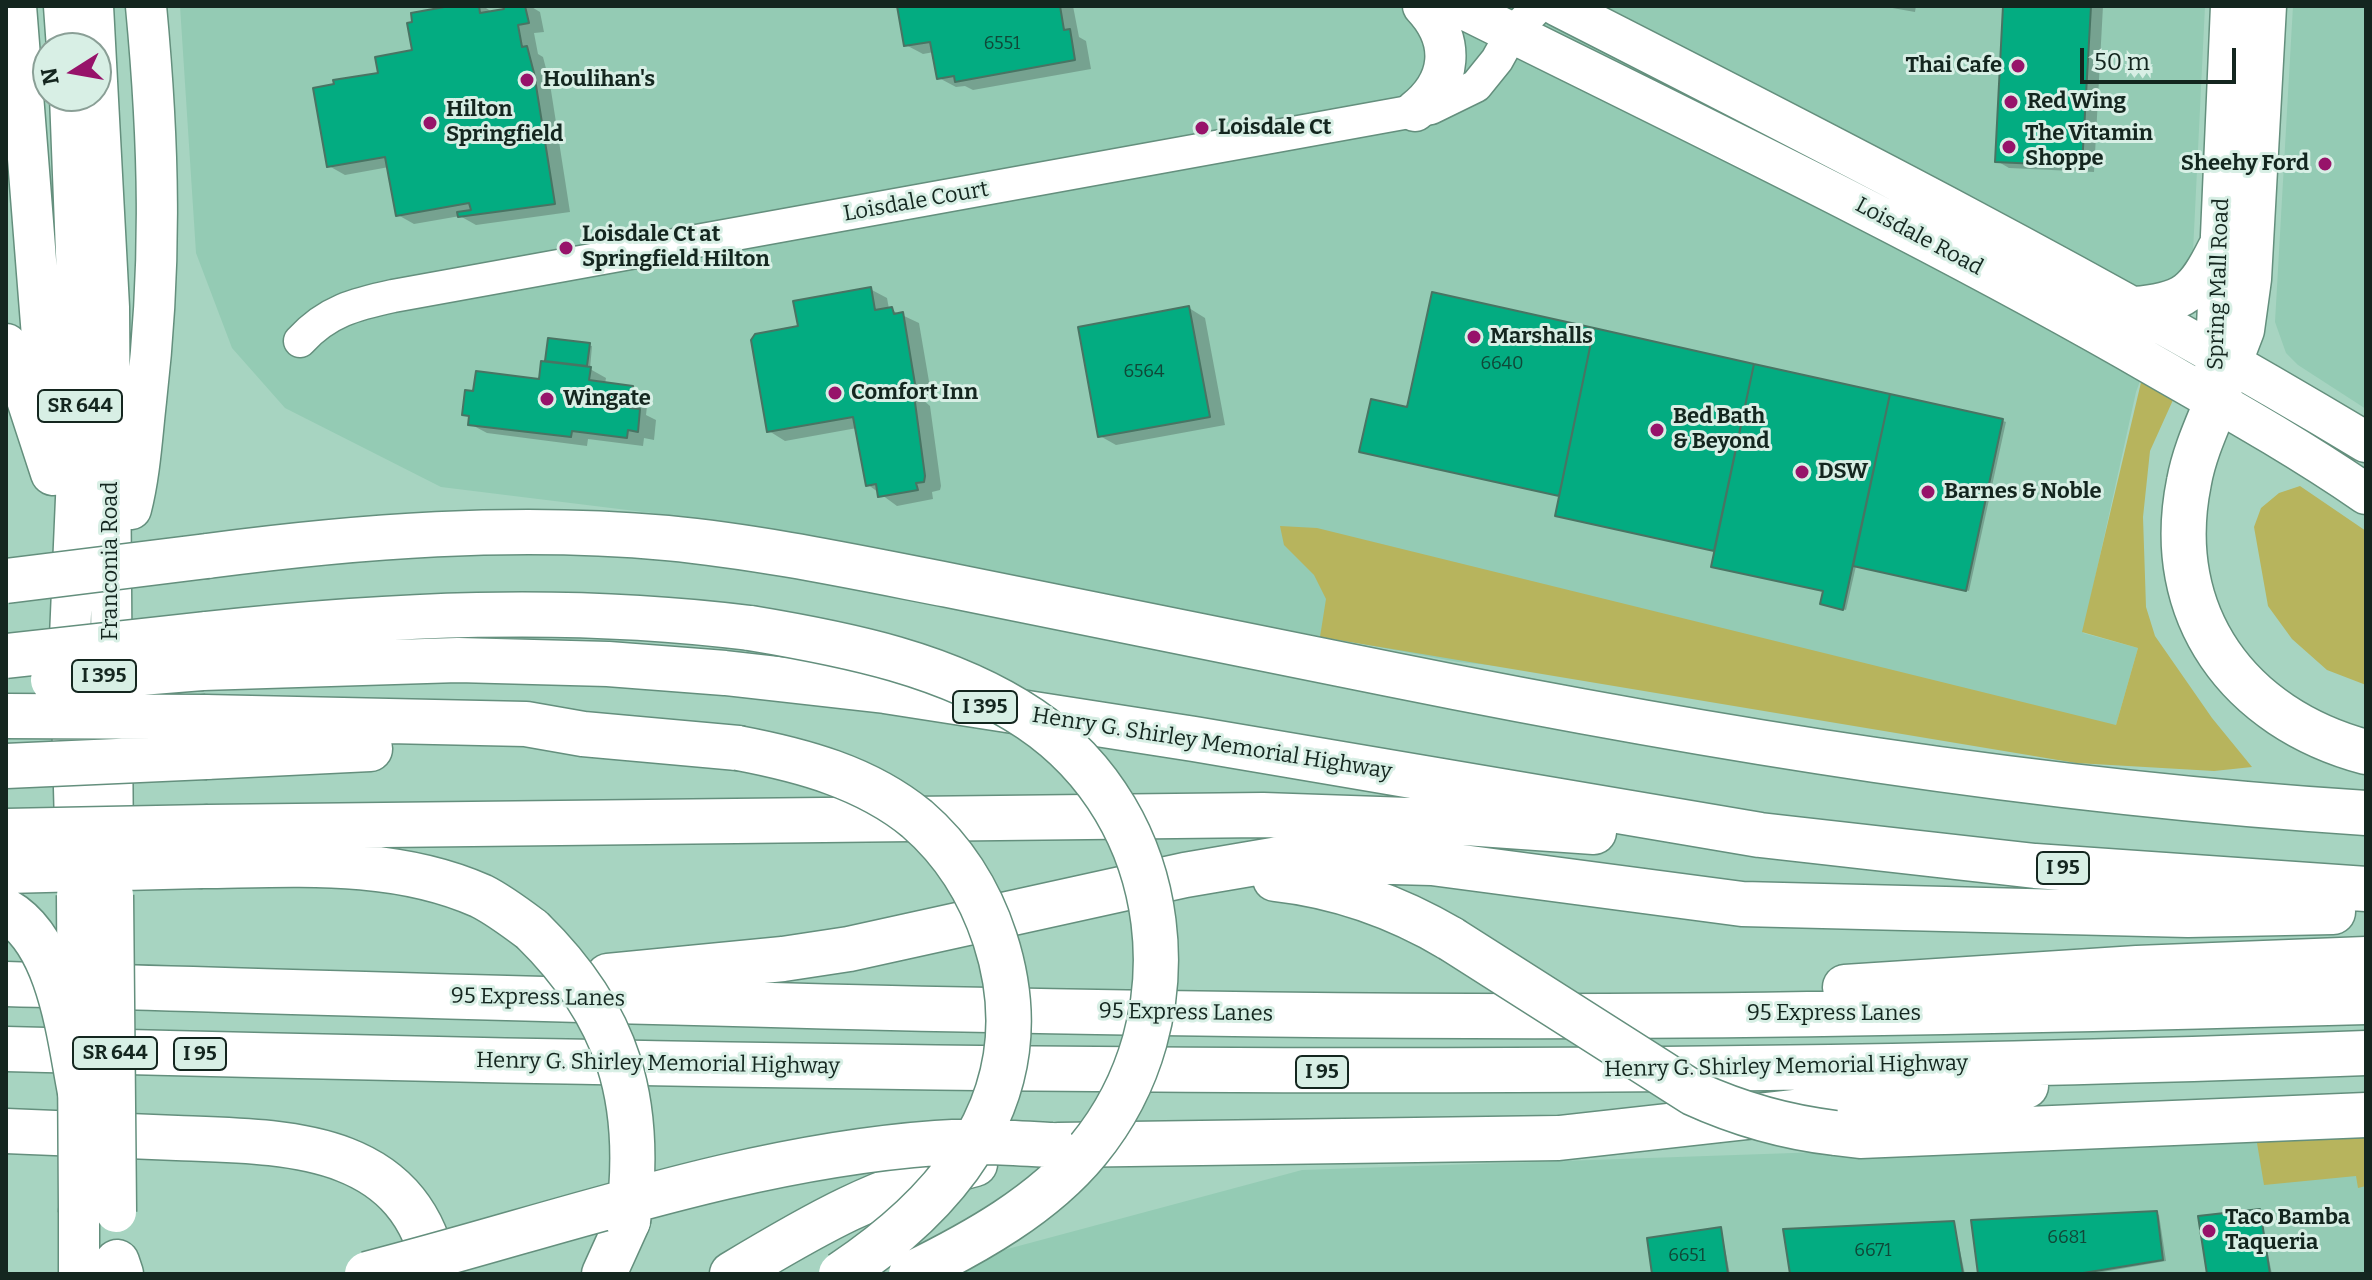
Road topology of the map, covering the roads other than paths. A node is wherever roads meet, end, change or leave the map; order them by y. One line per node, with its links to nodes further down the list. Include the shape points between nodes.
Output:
1 (16, 6): 23 (main road)
2 (64, 6): 12 (main road)
3 (93, 6): 26 (main road, Franconia Road / SR 644, via 109,307)
4 (146, 6): 26 (main road, via 159,177 156,316 133,502)
5 (1423, 6): 14 (main road, via 1446,41 1447,58 1438,88)
6 (1458, 6): 11 (main road, Loisdale Road)
7 (1558, 6): 13 (main road, Loisdale Road)
8 (1602, 6): 13 (main road)
9 (2231, 6): 16 (main road, Spring Mall Road)
10 (2266, 6): 20 (main road, Spring Mall Road, via 2251,279 2244,330)
11 (1520, 15): 14 (street, Loisdale Court, via 1497,60 1476,86 1443,104); 21 (main road, Loisdale Road)
12 (66, 32)
13 (1699, 78): 17 (main road, Loisdale Road)
14 (1415, 111): 18 (street, Loisdale Court, via 393,296 333,312)
15 (71, 112): 27 (main road, Franconia Road / SR 644, via 81,383)
16 (2221, 241): 17 (main road, via 2189,294); 20 (main road, Spring Mall Road)
17 (2134, 307): 20 (main road, Loisdale Road)
18 (300, 341)
19 (6, 346): 23 (highway, via 17,363)
20 (2223, 356): 21 (main road, Spring Mall Road); 22 (main road, Loisdale Road)
21 (2217, 401): 24 (main road, Loisdale Road); 33 (highway, via 2192,469 2185,515 2184,558 2196,611 2222,658 2262,703 2317,735)
22 (2366, 442)
23 (53, 473): 27 (main road)
24 (2366, 494)
25 (6, 581): 35 (highway, bridge, via 367,538 667,538 825,561 1498,695 1863,757 2159,795)
26 (110, 591): 42 (main road, Franconia Road / SR 644)
27 (70, 637): 42 (main road, Franconia Road / SR 644)
28 (204, 651): 29 (highway, bridge); 30 (highway, Henry G. Shirley Memorial Highway / I 395, bridge); 37 (highway, Henry G. Shirley Memorial Highway / I 395, via 608,664 793,680 1194,739); 64 (highway, bridge, via 351,619 494,612 630,614 811,638 918,666 1031,720 1092,776 1123,824 1145,874 1157,940 1155,1000 1136,1072 1087,1151 1038,1197)
29 (6, 656)
30 (6, 684)
31 (6, 716): 32 (highway, bridge)
32 (205, 737): 34 (highway, bridge); 63 (highway, bridge, via 526,724 738,748 832,772 917,819 977,893 1000,956 1009,1022 997,1092 966,1157 921,1213)
33 (2366, 752)
34 (6, 766)
35 (2366, 813)
36 (6, 831): 38 (highway, I 95, bridge)
37 (1760, 835): 38 (highway, I 95, via 1602,833 1263,815); 41 (highway, Henry G. Shirley Memorial Highway / I 95, via 2035,866)
38 (205, 847): 39 (highway, bridge); 61 (highway, bridge, via 415,876 480,896 532,930 572,970 595,1004 624,1074 634,1145 628,1221)
39 (6, 871)
40 (1185, 875): 43 (highway, via 1279,859 1326,858 1524,873 1742,904 2304,915); 47 (highway, via 783,959); 54 (highway, bridge, via 1240,875 1329,888 1401,912 1693,1093 1773,1124 1860,1136)
41 (2366, 889)
42 (95, 895): 53 (main road, Franconia Road / SR 644, bridge); 57 (main road, Franconia Road / SR 644, bridge)
43 (2366, 907)
44 (6, 911): 53 (highway, bridge, via 30,932 44,955 65,1013)
45 (2366, 959): 49 (highway, via 1819,988)
46 (6, 984): 47 (highway, 95 Express Lanes)
47 (354, 993): 49 (highway, 95 Express Lanes, via 1199,1013)
48 (2366, 1002): 49 (highway, 95 Express Lanes)
49 (1604, 1016)
50 (6, 1049): 52 (highway, Henry G. Shirley Memorial Highway / I 95, via 1277,1072)
51 (2366, 1053): 52 (highway, Henry G. Shirley Memorial Highway / I 95)
52 (2250, 1058): 56 (highway, via 1559,1138)
53 (80, 1092): 57 (main road, SR 644, bridge)
54 (2366, 1115)
55 (6, 1131): 60 (highway, via 257,1141 342,1156 367,1168 411,1212 426,1237)
56 (1052, 1145): 59 (highway, bridge, via 938,1142 802,1161); 62 (highway, bridge, via 905,1183 831,1215)
57 (98, 1212): 58 (main road, SR 644)
58 (109, 1271)
59 (367, 1274)
60 (436, 1274)
61 (604, 1274)
62 (732, 1274)
63 (841, 1274)
64 (911, 1274)

